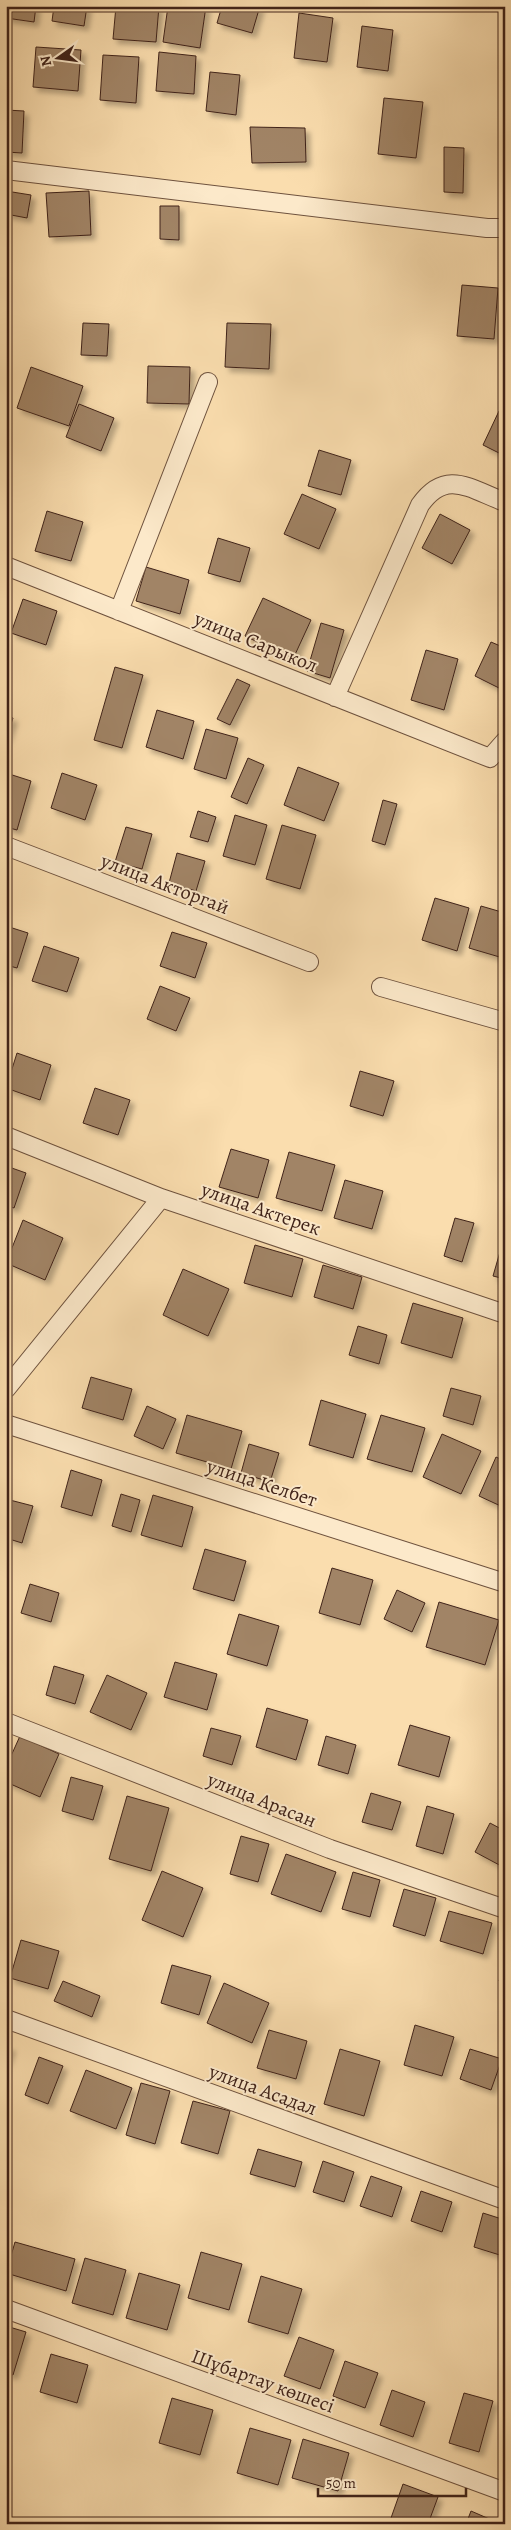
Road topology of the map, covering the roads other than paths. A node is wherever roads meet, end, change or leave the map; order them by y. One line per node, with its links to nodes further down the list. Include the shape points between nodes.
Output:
1 (6, 170): 2 (street)
2 (505, 228)
3 (208, 382): 6 (street)
4 (505, 502): 7 (street, via 457,484 441,484 430,492 420,505)
5 (6, 566): 6 (street, улица Сарыкол)
6 (119, 611): 7 (street, улица Сарыкол)
7 (335, 697): 8 (street, улица Сарыкол, via 490,758)
8 (505, 741)
9 (6, 846): 10 (street, улица Акторгай)
10 (309, 962)
11 (380, 987): 12 (street)
12 (505, 1022)
13 (6, 1136): 14 (street, улица Актерек)
14 (161, 1198): 15 (street, улица Актерек); 16 (street)
15 (505, 1314)
16 (6, 1389)
17 (6, 1424): 18 (street, улица Келбет)
18 (505, 1583)
19 (6, 1722): 20 (street, улица Арасан, via 330,1849)
20 (505, 1909)
21 (6, 2019): 22 (street, улица Асадал)
22 (505, 2200)
23 (6, 2309): 24 (street, Шұбартау көшесі)
24 (505, 2492)

